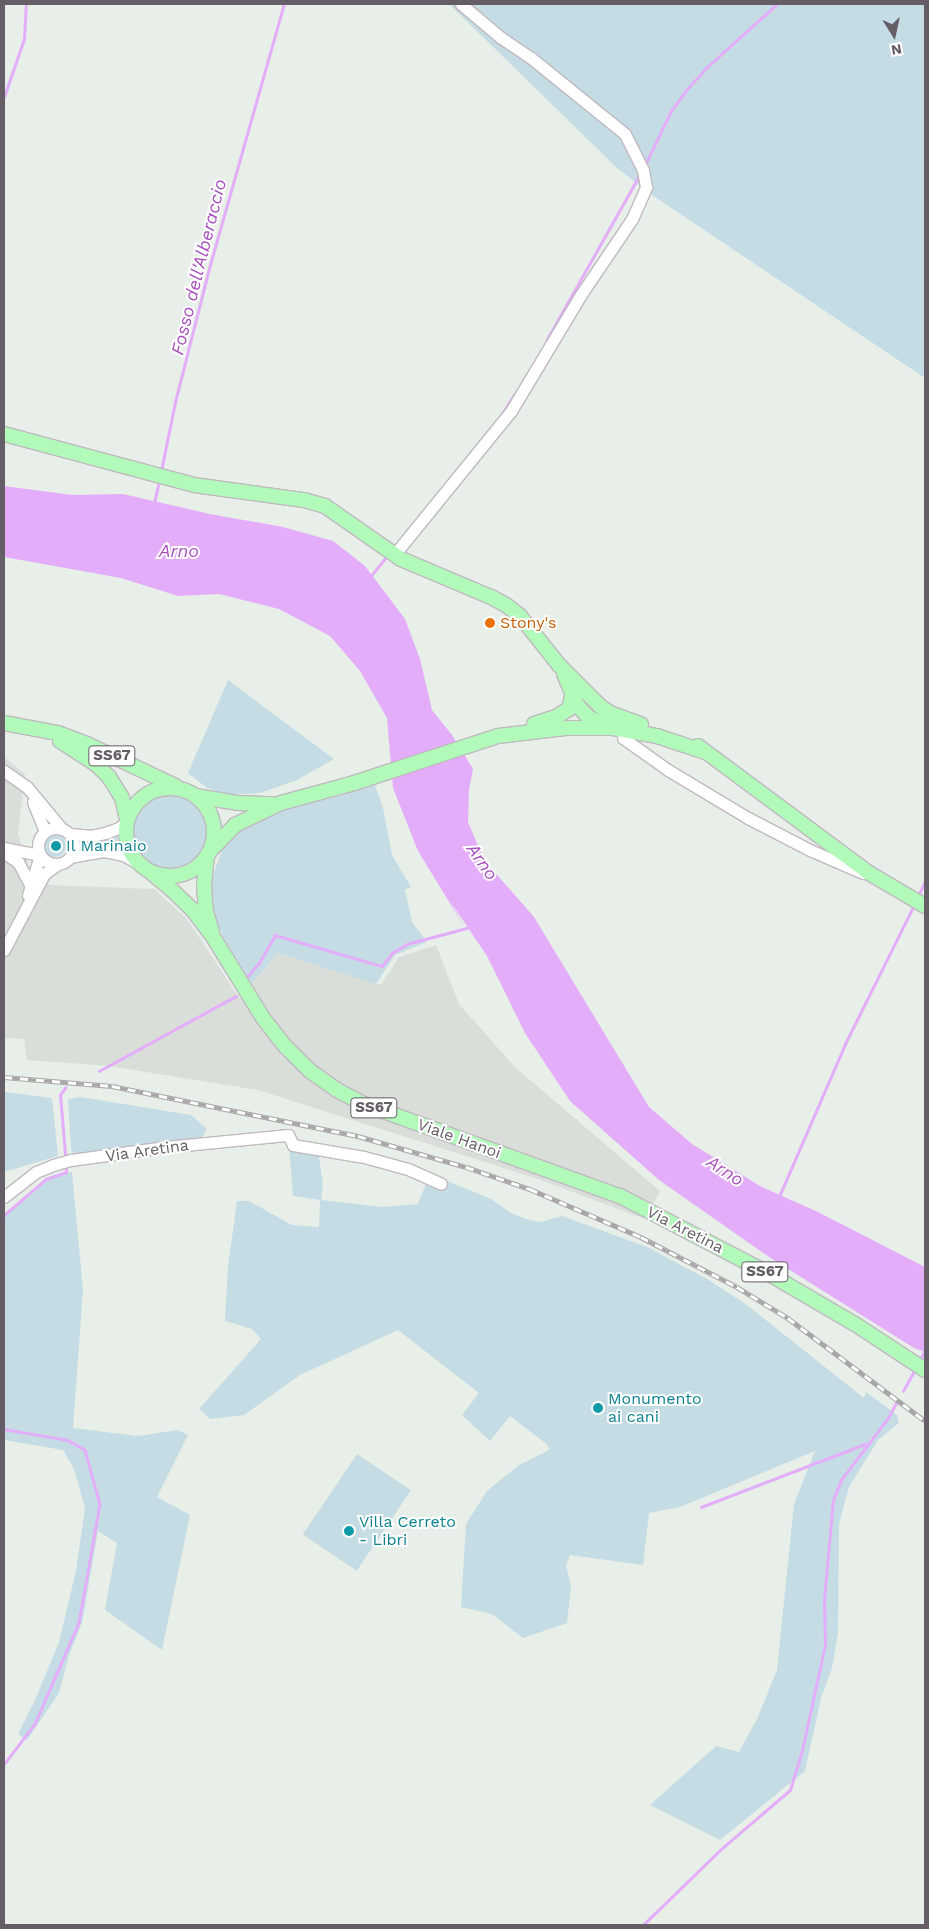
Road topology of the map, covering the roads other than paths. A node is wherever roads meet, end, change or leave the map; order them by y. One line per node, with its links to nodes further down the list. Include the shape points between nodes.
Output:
1 (461, 4): 3 (street, via 625,134 643,170 646,187 632,219 580,296 511,411)
2 (4, 434): 3 (main road, via 194,485 304,500 325,506)
3 (394, 555): 4 (main road, via 491,597 520,616)
4 (578, 694): 5 (main road, via 591,705); 7 (main road, via 569,709); 8 (main road, via 610,713)
5 (588, 717): 7 (main road); 8 (main road); 9 (main road); 11 (main road)
6 (4, 723): 10 (main road, SS67)
7 (534, 724): 12 (main road)
8 (641, 724): 13 (main road, via 685,738)
9 (566, 728): 11 (main road); 12 (main road)
10 (40, 730): 15 (main road, SS67, via 87,744); 18 (main road, SS67, via 73,748 110,777 122,798)
11 (618, 733): 13 (main road, via 657,736); 27 (street, via 668,770 748,818 812,851)
12 (499, 736): 17 (main road)
13 (705, 752): 27 (main road)
14 (8, 774): 19 (street, via 35,795); 20 (street, via 35,805)
15 (181, 789): 16 (main road, Viale Hanoi); 18 (main road, Viale Hanoi, via 167,787 154,790 142,797)
16 (196, 796): 17 (main road, via 238,803); 22 (main road, Viale Hanoi, via 211,815 214,833)
17 (281, 803): 22 (main road, via 235,825)
18 (127, 820): 19 (street, Viale Hanoi, via 119,828 91,836); 26 (main road, Viale Hanoi, via 127,845)
19 (65, 831): 20 (street, Viale Hanoi); 24 (street, via 74,845)
20 (42, 834): 21 (street, Viale Hanoi, via 26,844); 23 (street, via 38,849)
21 (4, 850): 23 (street); 28 (street, via 18,862)
22 (208, 853): 26 (main road, Viale Hanoi, via 198,866 174,876 160,875); 31 (main road, Viale Hanoi / SS67, via 204,886 206,911)
23 (40, 855): 25 (street, via 48,863); 28 (street)
24 (70, 857): 25 (street, Viale Hanoi); 26 (street, Viale Hanoi, via 104,851 123,855)
25 (58, 864): 30 (street, via 44,874)
26 (144, 867): 31 (main road, Viale Hanoi / SS67, via 192,910)
27 (888, 884): 29 (main road)
28 (30, 885): 30 (street)
29 (925, 906)
30 (25, 909): 32 (street)
31 (215, 940): 34 (main road, Viale Hanoi / SS67, via 263,1018 286,1047 310,1071 337,1090 361,1103)
32 (4, 950)
33 (441, 1184): 35 (street, Via Aretina, via 408,1169 364,1157 293,1145 288,1135 71,1160 36,1172)
34 (598, 1187): 37 (main road, Via Aretina / SS67, via 771,1275)
35 (8, 1189): 36 (street, Via Aretina)
36 (4, 1197)
37 (925, 1370)

